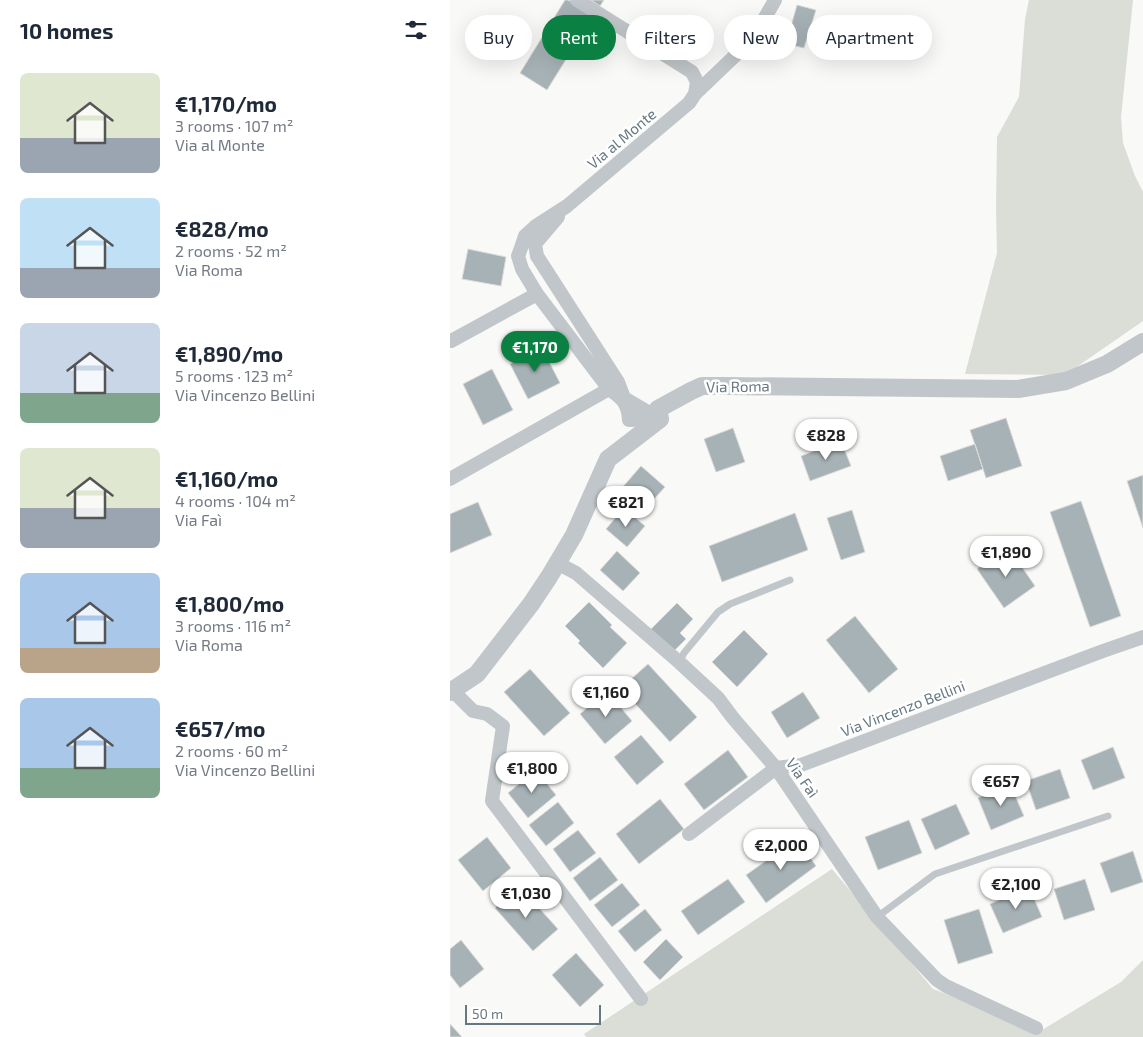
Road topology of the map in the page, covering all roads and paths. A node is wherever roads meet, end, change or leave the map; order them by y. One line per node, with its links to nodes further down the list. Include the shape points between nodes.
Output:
1 (577, 0): 3 (street, via 692,72 697,82)
2 (775, 0): 3 (street, Via al Monte, via 759,28 740,51)
3 (695, 94): 4 (street, Via al Monte, via 689,103)
4 (567, 206): 5 (street, Via al Monte, via 536,226 525,236); 6 (street, Via al Monte, via 535,244)
5 (520, 248): 6 (street); 7 (street, via 518,256 522,269)
6 (537, 256): 11 (street, via 618,382 624,398)
7 (537, 294): 8 (street); 10 (street)
8 (451, 341)
9 (1143, 342): 11 (street, Via Roma, via 1107,364 1066,381 1018,389 702,386 658,409)
10 (609, 389): 11 (street, via 629,409 630,420); 12 (street)
11 (660, 419): 13 (street, Via Roma, via 608,459 574,535)
12 (450, 479)
13 (557, 563): 16 (street, Via Faì, via 576,573); 17 (street, Via Roma, via 531,604 477,674)
14 (790, 580): 16 (lane, via 718,612)
15 (1143, 637): 18 (street, Via Vincenzo Bellini, via 801,765)
16 (679, 662): 18 (street, Via Faì, via 718,698)
17 (451, 692): 22 (street, via 473,711 487,714 503,726 492,801)
18 (776, 768): 20 (street); 21 (street, Via Faì)
19 (1108, 816): 21 (lane, via 935,874)
20 (689, 834)
21 (877, 917): 23 (street, Via Faì, via 937,980)
22 (641, 998)
23 (1036, 1028)

